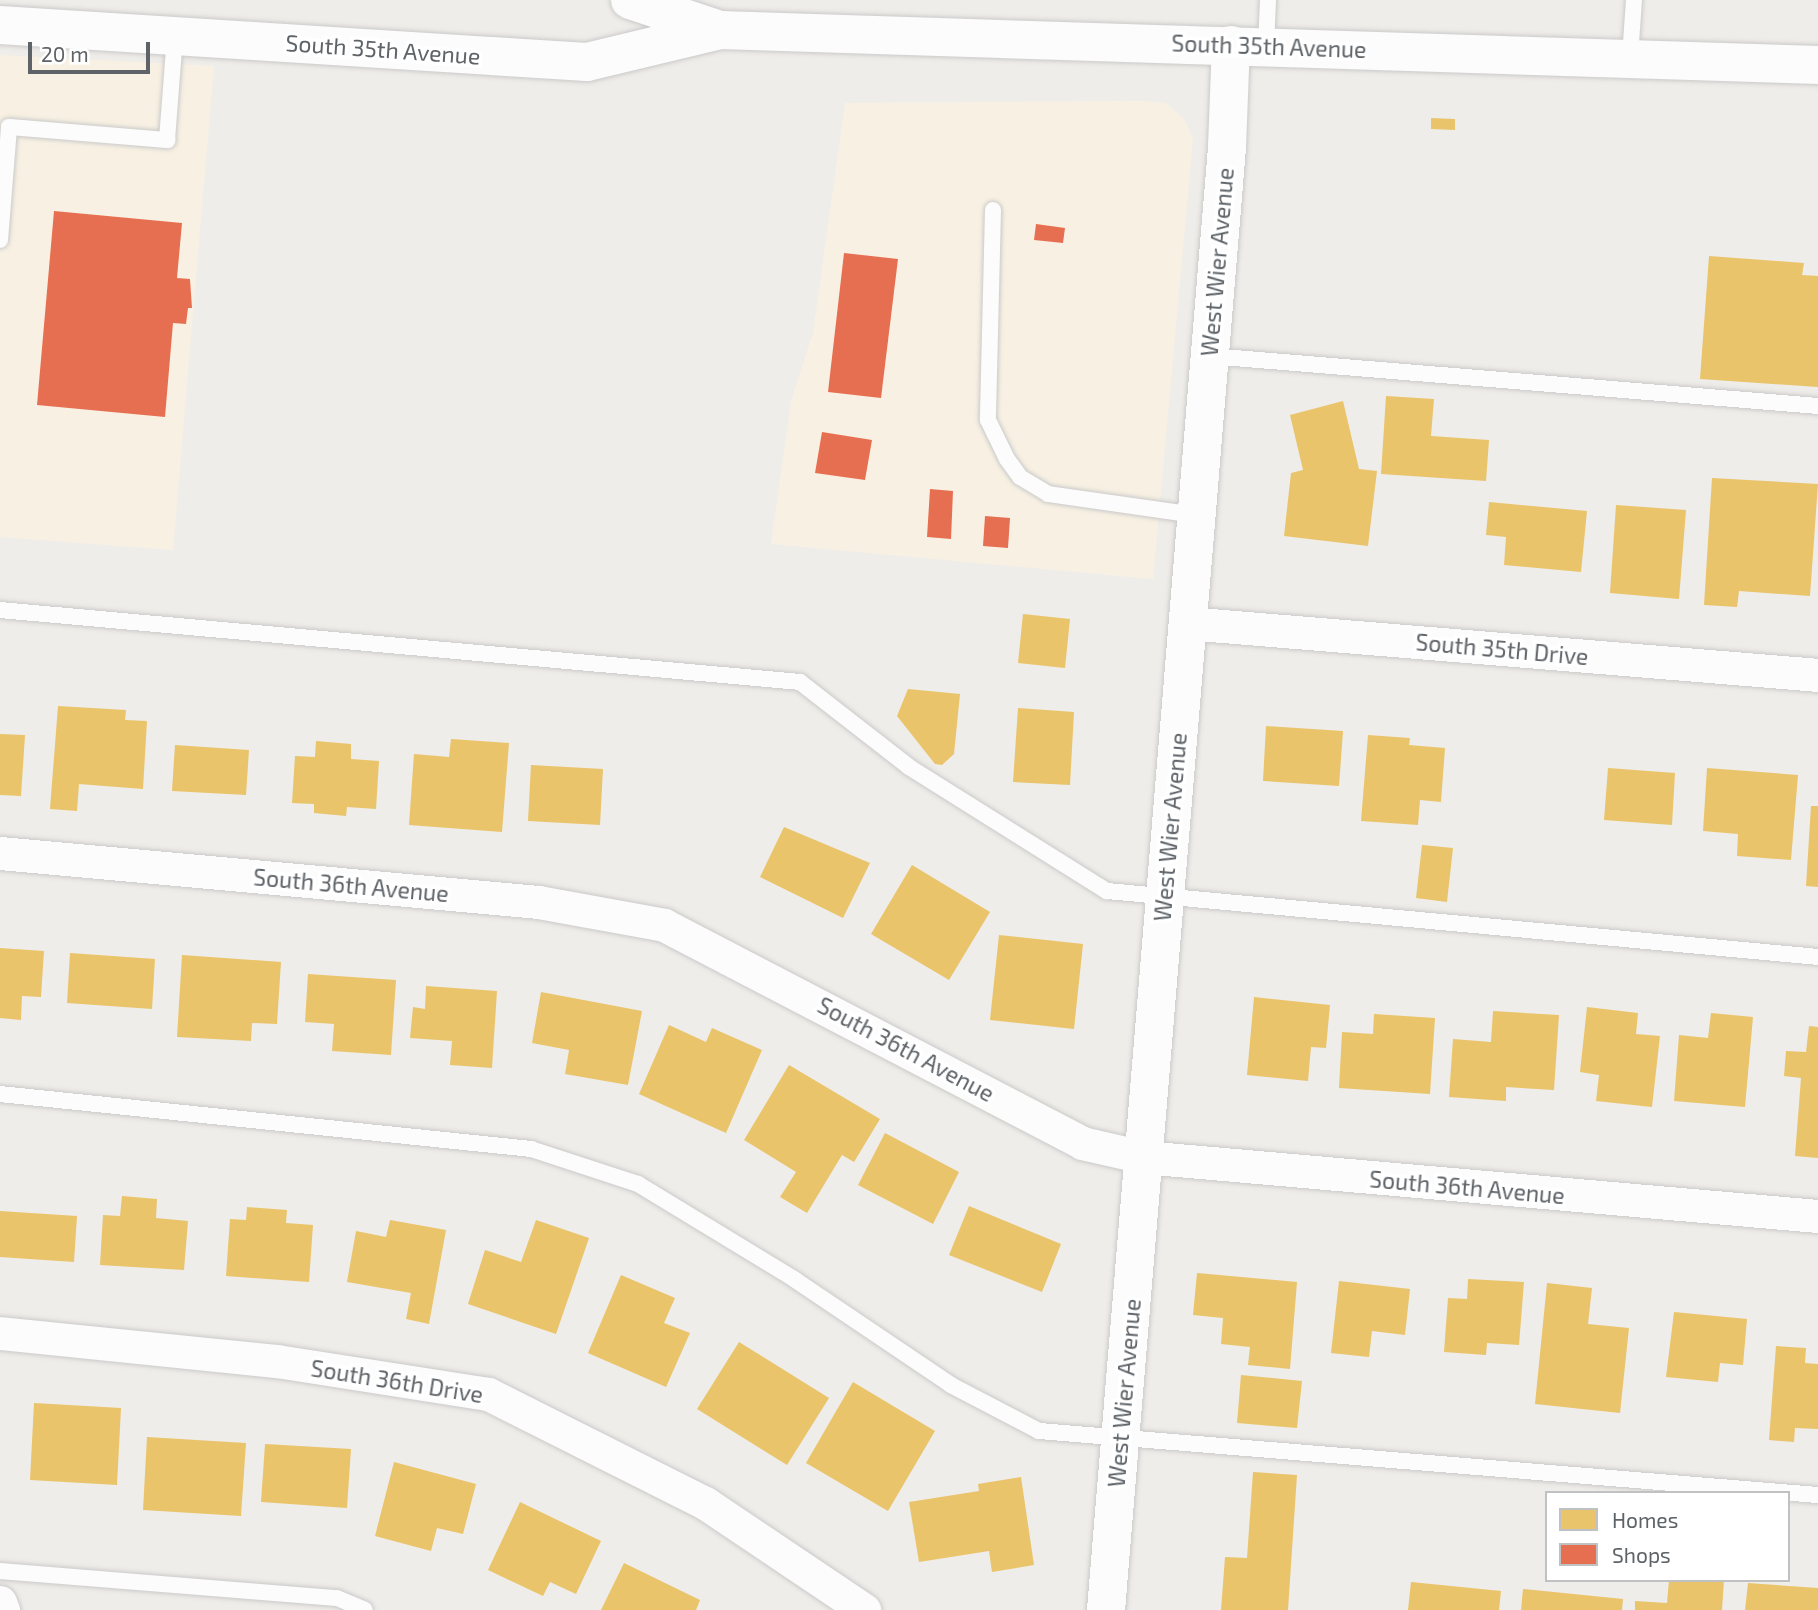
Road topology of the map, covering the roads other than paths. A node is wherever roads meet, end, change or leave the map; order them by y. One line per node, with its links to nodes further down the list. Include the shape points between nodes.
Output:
1 (630, 0): 5 (main road, South 35th Avenue)
2 (1268, 0): 7 (lane)
3 (1634, 0): 8 (lane)
4 (0, 25): 6 (main road, South 35th Avenue)
5 (720, 30): 6 (main road, South 35th Avenue, via 587,62); 7 (main road, South 35th Avenue)
6 (175, 36): 11 (lane, via 167,140 9,127)
7 (1248, 45): 8 (main road, South 35th Avenue); 12 (main road, West Wier Avenue)
8 (1630, 57): 9 (main road, South 35th Avenue)
9 (1818, 65)
10 (993, 210): 14 (lane, via 988,420 1007,459 1020,477 1048,494)
11 (0, 240)
12 (1209, 355): 13 (lane); 14 (main road, West Wier Avenue)
13 (1818, 407)
14 (1195, 515): 16 (main road, West Wier Avenue)
15 (0, 610): 19 (lane, via 800,682 909,767 1107,891)
16 (1186, 623): 17 (street, South 35th Drive); 19 (main road, West Wier Avenue)
17 (1818, 675)
18 (0, 853): 22 (street, South 36th Avenue, via 538,902 664,925 1082,1143)
19 (1164, 895): 20 (lane); 22 (main road, West Wier Avenue)
20 (1818, 957)
21 (0, 1094): 25 (lane, via 531,1149 638,1184 794,1279 951,1385 1039,1431)
22 (1143, 1157): 23 (street, South 36th Avenue); 25 (main road, West Wier Avenue)
23 (1818, 1216)
24 (0, 1333): 33 (street, South 36th Drive, via 277,1361 488,1394 705,1503)
25 (1120, 1438): 26 (lane); 34 (main road, West Wier Avenue)
26 (1769, 1491)
27 (1790, 1493): 28 (lane)
28 (1818, 1495)
29 (0, 1571): 32 (lane, via 337,1598)
30 (0, 1602): 31 (street)
31 (3, 1610)
32 (365, 1610)
33 (863, 1610)
34 (1105, 1610)

